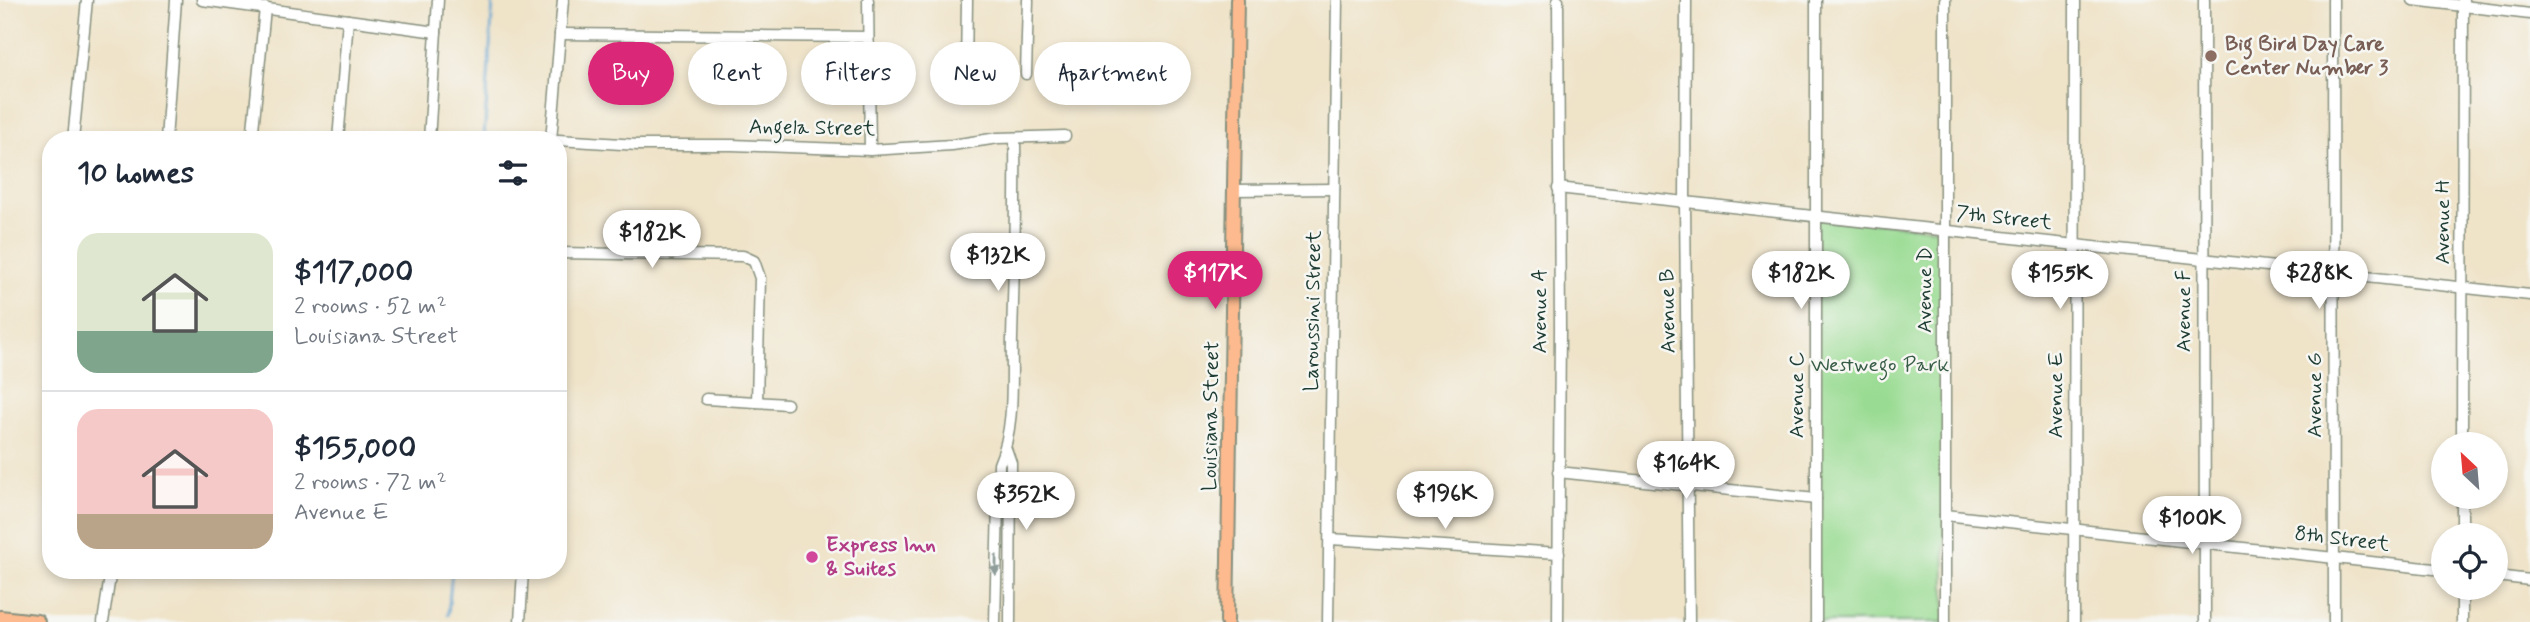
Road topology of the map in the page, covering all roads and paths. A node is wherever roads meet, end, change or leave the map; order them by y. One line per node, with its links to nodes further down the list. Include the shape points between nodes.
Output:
1 (88, 0): 28 (street)
2 (176, 0): 29 (street)
3 (202, 0): 20 (street)
4 (438, 0): 23 (street)
5 (563, 0): 24 (street)
6 (868, 0): 25 (street)
7 (967, 0): 26 (street)
8 (1027, 0): 27 (street)
9 (1237, 0): 40 (main road, Louisiana Street)
10 (1336, 0): 38 (street, Laroussini Street)
11 (1558, 0): 39 (street, Avenue A)
12 (1686, 0): 41 (street, Avenue B)
13 (1816, 0): 42 (street, Avenue C)
14 (1945, 0): 43 (street, Avenue D)
15 (2075, 0): 44 (street, Avenue E)
16 (2204, 0): 46 (street, Avenue F)
17 (2333, 0): 47 (street, Avenue G)
18 (2413, 0): 19 (street)
19 (2463, 3): 21 (street); 48 (street, Avenue H)
20 (265, 8): 22 (street); 30 (street)
21 (2530, 14)
22 (348, 20): 23 (street); 31 (street)
23 (436, 32): 32 (street)
24 (560, 34): 25 (street); 33 (street)
25 (867, 37): 37 (street)
26 (966, 42)
27 (1026, 74)
28 (74, 131)
29 (167, 131)
30 (253, 131)
31 (339, 131)
32 (430, 131)
33 (552, 131)
34 (1065, 136): 35 (street, Angela Street)
35 (1015, 138): 37 (street, Angela Street); 54 (street, via 1017,224)
36 (567, 141): 37 (street, Angela Street)
37 (870, 150)
38 (1334, 188): 40 (street); 60 (street, Laroussini Street)
39 (1558, 188): 41 (street, 7th Street); 55 (street, Avenue A)
40 (1234, 190): 76 (main road, Louisiana Street)
41 (1685, 202): 42 (street, 7th Street); 56 (street, Avenue B)
42 (1816, 216): 43 (street, 7th Street); 57 (street, Avenue C)
43 (1944, 230): 44 (street, 7th Street); 58 (street, Avenue D)
44 (2076, 245): 46 (street, 7th Street); 59 (street, Avenue E)
45 (567, 253): 51 (street, via 743,256 754,261 760,278)
46 (2203, 259): 47 (street, 7th Street); 61 (street, Avenue F)
47 (2335, 274): 48 (street, 7th Street); 63 (street, Avenue G)
48 (2461, 288): 49 (street, 7th Street); 53 (street, Avenue H)
49 (2530, 295)
50 (706, 399): 51 (street)
51 (757, 402): 52 (street)
52 (787, 404)
53 (2462, 432)
54 (1006, 449): 74 (street, one-way to 74, via 999,464); 75 (street, via 1011,463)
55 (1558, 472): 56 (street); 62 (street, Avenue A)
56 (1689, 486): 57 (street); 79 (street, Avenue B)
57 (1816, 499): 80 (street, Avenue C)
58 (1945, 514): 59 (street, 8th Street); 81 (street, Avenue D)
59 (2074, 529): 61 (street, 8th Street); 82 (street, Avenue E)
60 (1330, 539): 62 (street); 77 (street, Laroussini Street)
61 (2205, 542): 63 (street, 8th Street); 83 (street, Avenue F)
62 (1559, 553): 78 (street, Avenue A)
63 (2334, 557): 64 (street, 8th Street); 84 (street, Avenue G)
64 (2431, 569)
65 (2508, 577): 68 (street)
66 (110, 579): 72 (street)
67 (522, 579): 73 (street)
68 (2530, 580)
69 (2462, 600): 85 (street)
70 (0, 618): 71 (highway)
71 (37, 622)
72 (103, 622)
73 (520, 622)
74 (995, 622)
75 (1010, 622)
76 (1227, 622)
77 (1328, 622)
78 (1558, 622)
79 (1689, 622)
80 (1816, 622)
81 (1945, 622)
82 (2074, 622)
83 (2205, 622)
84 (2333, 622)
85 (2462, 622)

